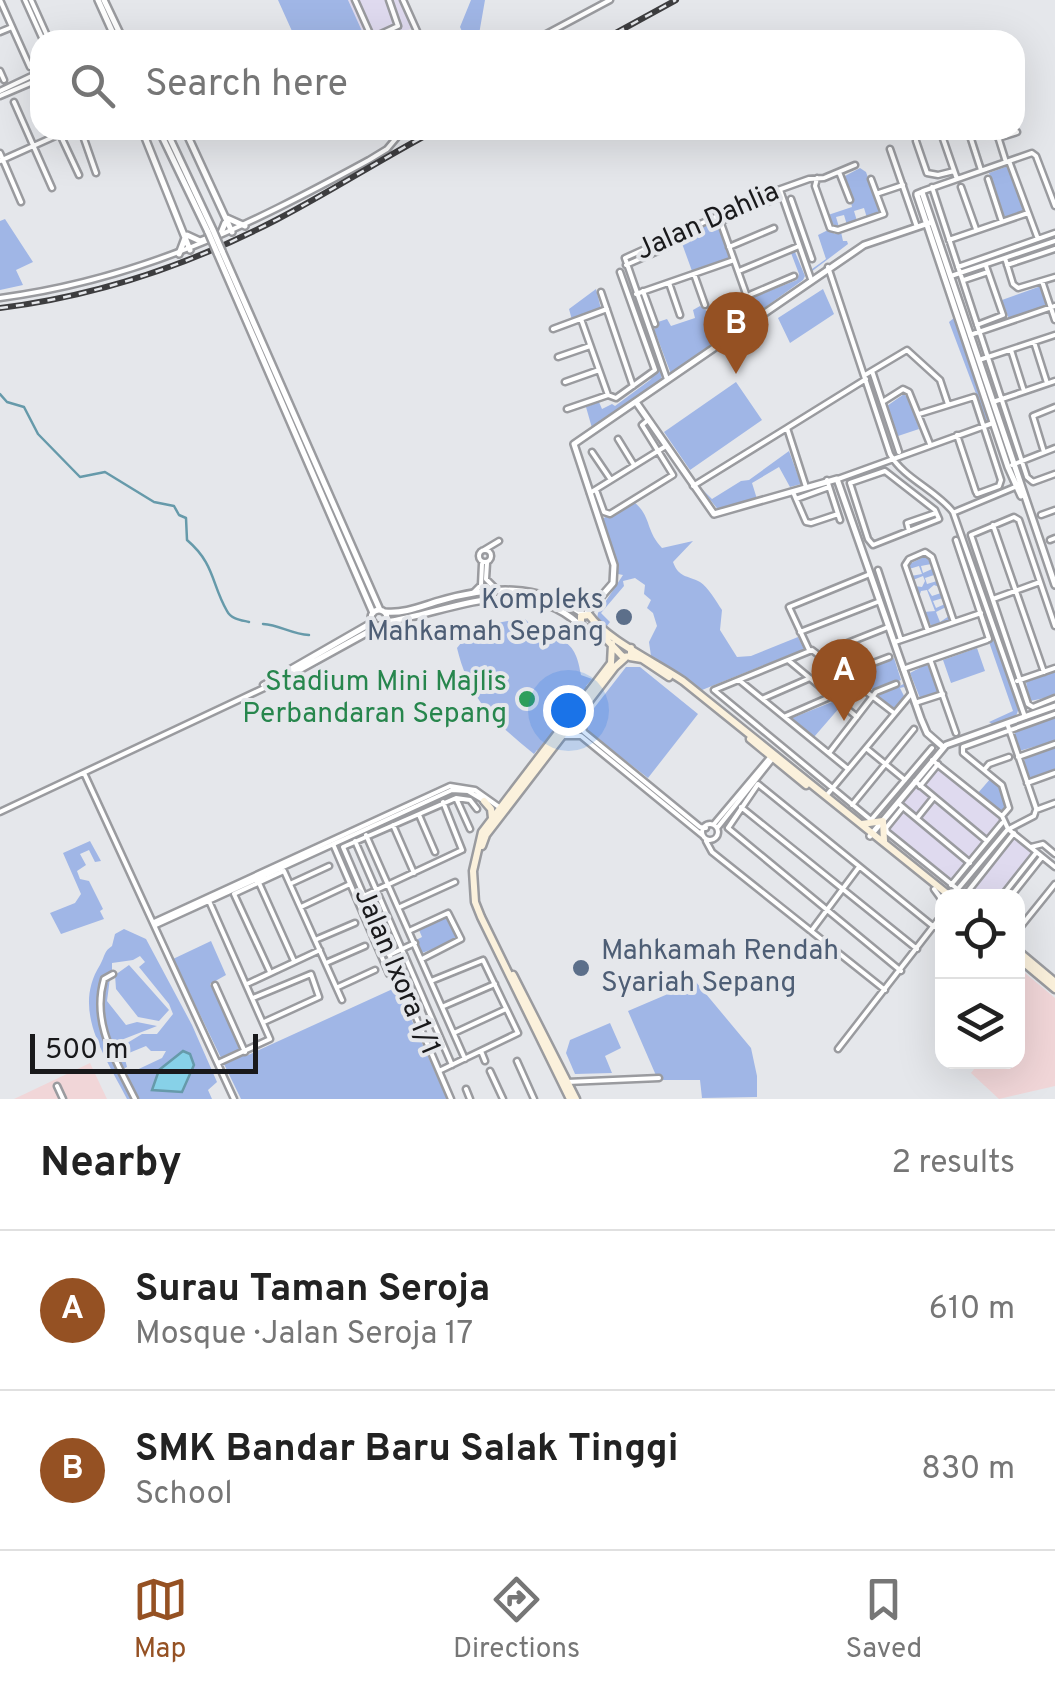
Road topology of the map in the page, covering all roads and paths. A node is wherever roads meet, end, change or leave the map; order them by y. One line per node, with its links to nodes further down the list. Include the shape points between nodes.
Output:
1 (0, 0): 8 (street)
2 (28, 0): 9 (street)
3 (101, 0): 10 (street)
4 (354, 0): 11 (street)
5 (389, 0): 12 (street, via 399,22)
6 (403, 0): 13 (street)
7 (610, 0): 14 (street)
8 (12, 27): 15 (street); 16 (street)
9 (42, 30)
10 (115, 30)
11 (367, 30)
12 (388, 30)
13 (416, 30)
14 (554, 30)
15 (0, 32)
16 (30, 67)
17 (0, 71): 19 (street)
18 (30, 78): 21 (street)
19 (4, 80)
20 (30, 84): 21 (street)
21 (0, 94)
22 (14, 102): 23 (street)
23 (30, 137)
24 (31, 140): 36 (street)
25 (45, 140): 36 (street)
26 (63, 140): 46 (street)
27 (84, 140): 45 (street)
28 (146, 140): 74 (street)
29 (168, 140): 195 (street, bridge)
30 (189, 140): 65 (street)
31 (392, 140): 69 (street, via 378,155)
32 (916, 140): 44 (street, via 927,173)
33 (943, 140): 44 (street)
34 (971, 140): 42 (street)
35 (999, 140): 40 (street)
36 (34, 146): 39 (street); 54 (street)
37 (890, 150): 51 (street)
38 (0, 153): 39 (street)
39 (2, 161): 60 (street)
40 (1007, 162): 42 (street); 61 (street, via 1032,153); 63 (street)
41 (855, 164): 43 (street, Jalan Dahlia)
42 (981, 170): 48 (street)
43 (839, 171): 47 (street, Jalan Dahlia); 59 (street)
44 (954, 171): 48 (street)
45 (96, 173)
46 (78, 175)
47 (817, 178): 56 (street, Jalan Dahlia); 57 (street, via 834,230 882,216)
48 (957, 178): 52 (street)
49 (988, 178): 67 (street)
50 (871, 179): 57 (street)
51 (903, 185): 57 (street); 70 (street)
52 (932, 187): 55 (street); 77 (street)
53 (961, 187): 72 (street)
54 (52, 188)
55 (922, 192): 68 (street, via 917,194)
56 (781, 193): 64 (street); 66 (street, Jalan Dahlia)
57 (877, 194)
58 (791, 199): 62 (street)
59 (850, 200)
60 (22, 202)
61 (1055, 206)
62 (795, 212): 64 (street); 85 (street, via 812,258)
63 (1028, 213): 67 (street); 76 (street)
64 (788, 214): 80 (street)
65 (225, 216): 69 (street); 73 (street); 74 (street, via 222,231 205,240)
66 (719, 218): 79 (street); 104 (street, Jalan Dahlia, via 626,265)
67 (1002, 222): 72 (street)
68 (930, 223): 70 (street); 96 (street)
69 (246, 226): 73 (street)
70 (918, 227): 89 (street, via 864,244)
71 (774, 228): 79 (street)
72 (976, 230): 77 (street)
73 (232, 232): 82 (street)
74 (185, 233): 82 (street); 83 (street)
75 (1055, 233): 76 (street)
76 (1038, 238): 90 (street)
77 (949, 240): 90 (street)
78 (1055, 241): 84 (street)
79 (729, 246): 86 (street)
80 (799, 246): 85 (street); 91 (street)
81 (1055, 249): 88 (street)
82 (190, 250): 83 (street)
83 (179, 254): 106 (street, via 96,280)
84 (1005, 258): 87 (street); 88 (street)
85 (804, 259): 98 (street)
86 (734, 260): 91 (street); 94 (street)
87 (985, 264): 90 (street); 93 (street)
88 (1007, 265): 100 (street, via 1018,288)
89 (828, 267): 98 (street); 129 (street)
90 (959, 270): 96 (street); 99 (street)
91 (738, 271): 105 (street)
92 (620, 272): 123 (street)
93 (989, 273): 99 (street); 115 (street, via 1002,313)
94 (694, 274): 101 (street); 107 (street)
95 (794, 276): 105 (street)
96 (948, 277): 117 (street); 126 (street)
97 (1055, 277): 100 (street)
98 (811, 279): 112 (street)
99 (962, 280): 115 (street)
100 (1042, 281): 108 (street)
101 (668, 283): 103 (street); 110 (street)
102 (601, 292): 109 (street)
103 (644, 292): 104 (street); 114 (street)
104 (636, 294): 114 (street, Jalan Dahlia)
105 (747, 296): 112 (street)
106 (0, 298)
107 (705, 306)
108 (1053, 306): 113 (street); 115 (street)
109 (607, 309): 111 (street); 134 (street)
110 (680, 315)
111 (581, 319): 116 (street); 120 (street)
112 (755, 319): 130 (street)
113 (1055, 320)
114 (652, 323): 121 (street, Jalan Dahlia)
115 (978, 328): 117 (street); 125 (street)
116 (553, 329)
117 (970, 334): 126 (street)
118 (1055, 335): 119 (street)
119 (1034, 342): 122 (street); 133 (street)
120 (590, 346): 124 (street); 127 (street)
121 (656, 347): 123 (street); 130 (street, Jalan Dahlia)
122 (1011, 350): 125 (street); 135 (street)
123 (649, 352): 134 (street, via 655,370)
124 (558, 357)
125 (988, 358): 126 (street); 137 (street)
126 (976, 362): 140 (street); 146 (street)
127 (599, 370): 132 (street); 136 (street)
128 (872, 371): 129 (street); 139 (street); 141 (street, via 907,350 940,380)
129 (866, 377): 148 (street); 158 (street)
130 (667, 379): 138 (street)
131 (1055, 381): 133 (street)
132 (566, 382)
133 (1047, 383): 135 (street)
134 (633, 386): 136 (street, via 613,400)
135 (1024, 391): 137 (street)
136 (608, 394): 143 (street)
137 (1002, 399): 140 (street); 159 (street)
138 (635, 402): 145 (street); 169 (street, via 574,444)
139 (882, 402): 144 (street, via 903,390); 157 (street)
140 (992, 402): 161 (street)
141 (948, 404): 144 (street); 147 (street, via 974,396)
142 (1055, 406): 156 (street, via 1032,416)
143 (567, 409)
144 (919, 414): 151 (street)
145 (648, 420): 152 (street); 154 (street, via 642,425)
146 (993, 423): 147 (street); 161 (street)
147 (983, 426): 149 (street); 170 (street, via 1001,483)
148 (787, 428): 166 (street); 168 (street)
149 (956, 435): 151 (street); 170 (street)
150 (618, 439): 160 (street)
151 (930, 444): 157 (street)
152 (666, 446): 154 (street); 166 (street)
153 (1055, 448): 156 (street)
154 (659, 451): 160 (street); 169 (street, via 672,476 610,514)
155 (592, 452): 164 (street)
156 (1044, 452): 159 (street)
157 (900, 454): 158 (street)
158 (892, 458): 163 (street); 174 (street)
159 (1022, 461): 161 (street); 162 (street, via 1033,482)
160 (635, 466): 164 (street)
161 (1010, 466): 167 (street)
162 (1055, 474)
163 (837, 479): 165 (street); 177 (street)
164 (612, 480): 169 (street)
165 (828, 484): 168 (street); 171 (street); 171 (street, via 838,516 806,522)
166 (693, 486): 171 (street, via 718,515)
167 (1018, 486): 172 (street); 183 (street)
168 (806, 487): 171 (street)
169 (593, 491): 193 (street, via 614,565)
170 (977, 494): 172 (street)
171 (794, 496)
172 (980, 502): 174 (street)
173 (1055, 510): 176 (street)
174 (953, 512): 205 (street)
175 (860, 514): 175 (street, via 850,482 883,471 936,513 872,545); 177 (street)
176 (1041, 516)
177 (851, 517): 185 (street)
178 (993, 525): 186 (street, via 1019,520); 189 (street); 191 (street, via 970,535)
179 (956, 540): 196 (street)
180 (484, 550): 181 (street); 181 (street, via 499,541); 182 (street)
181 (491, 554): 182 (street)
182 (484, 562): 188 (street, via 486,579); 190 (street)
183 (1052, 566): 187 (street)
184 (878, 570): 207 (street)
185 (870, 574): 192 (street); 204 (street, via 791,605)
186 (1040, 582): 189 (street); 201 (street)
187 (1055, 585)
188 (496, 589): 190 (street); 194 (street, via 534,592)
189 (1017, 590): 191 (street); 218 (street)
190 (474, 592): 195 (street)
191 (992, 599): 223 (street)
192 (880, 601): 202 (street); 204 (street)
193 (598, 602): 194 (street, via 585,609); 197 (street)
194 (570, 605): 197 (street)
195 (380, 612): 199 (street); 199 (street)
196 (980, 613): 198 (street); 206 (street)
197 (588, 616): 200 (main road); 209 (main road)
198 (954, 622): 203 (street); 203 (street, via 925,552 905,565)
199 (379, 623): 200 (street, via 516,596 550,603); 220 (street)
200 (579, 624): 208 (main road)
201 (1055, 626)
202 (888, 627): 207 (street); 213 (street)
203 (928, 631): 207 (street)
204 (800, 632): 210 (street)
205 (996, 636): 206 (street); 223 (street)
206 (989, 639): 215 (street)
207 (897, 641): 217 (street)
208 (612, 644): 211 (main road); 250 (main road, via 611,663)
209 (632, 648): 211 (main road); 251 (main road, via 682,681)
210 (813, 651): 213 (street); 214 (street)
211 (628, 657): 233 (main road); 251 (main road, via 683,686)
212 (889, 657): 219 (street)
213 (826, 658): 219 (street)
214 (788, 660): 221 (street); 222 (street)
215 (931, 660): 217 (street); 226 (street)
216 (1055, 668): 218 (street)
217 (903, 669): 225 (street)
218 (1044, 672): 223 (street)
219 (848, 676): 228 (street)
220 (280, 678): 256 (street)
221 (810, 678): 227 (street); 229 (street)
222 (739, 680): 229 (street); 261 (street, via 715,692)
223 (1016, 682): 230 (street, via 1030,706); 238 (street)
224 (896, 684): 228 (street)
225 (912, 694): 231 (street); 234 (street)
226 (943, 694): 231 (street); 241 (street)
227 (832, 696): 236 (street); 237 (street)
228 (874, 696): 234 (street); 237 (street)
229 (762, 698): 236 (street)
230 (1055, 698)
231 (915, 703): 244 (street, via 928,733)
232 (1055, 706): 238 (street)
233 (579, 714): 242 (main road); 283 (street, via 584,732)
234 (894, 714): 245 (street)
235 (1055, 714): 239 (street)
236 (784, 717): 247 (street)
237 (857, 717): 247 (street)
238 (1025, 717): 239 (street)
239 (1008, 726): 244 (street); 249 (street); 255 (street, via 963,748)
240 (914, 729): 253 (street)
241 (956, 733)
242 (564, 736): 250 (main road); 288 (street, via 580,736)
243 (1055, 744): 249 (street)
244 (943, 747): 252 (street)
245 (866, 748): 253 (street); 254 (street)
246 (932, 748): 258 (street)
247 (828, 753): 254 (street)
248 (1010, 757): 255 (street)
249 (1018, 757): 259 (street)
250 (542, 758): 272 (main road)
251 (771, 759): 262 (main road); 282 (street); 289 (main road)
252 (935, 762): 260 (street); 277 (street)
253 (886, 764): 258 (street); 268 (street)
254 (848, 769): 261 (street)
255 (984, 770): 277 (street, via 1002,785 1009,808)
256 (84, 773): 274 (street); 323 (street)
257 (1055, 773): 259 (street)
258 (906, 780): 279 (street)
259 (1027, 783): 273 (street)
260 (917, 784): 263 (street); 269 (street)
261 (832, 788): 262 (street); 268 (street)
262 (826, 796): 280 (main road)
263 (934, 797): 276 (street); 293 (street)
264 (456, 798): 266 (street); 271 (street); 284 (street)
265 (486, 800): 272 (main road); 272 (street); 278 (main road); 292 (street, via 450,786)
266 (443, 802): 275 (street); 304 (street, via 463,849)
267 (1055, 803): 273 (street)
268 (852, 805): 279 (street)
269 (900, 805): 276 (street); 279 (street); 311 (street, via 887,832)
270 (742, 807): 302 (street, via 758,784); 312 (street); 326 (street, via 728,828)
271 (477, 809)
272 (502, 809): 278 (main road); 375 (main road, via 480,852 481,909)
273 (1036, 810): 285 (street)
274 (0, 812)
275 (418, 814): 281 (street); 296 (street)
276 (917, 818): 300 (street)
277 (1003, 818): 285 (street); 293 (street)
278 (492, 819): 375 (main road, via 475,852 475,902)
279 (878, 820): 280 (main road, via 869,826); 289 (street); 294 (main road)
280 (856, 822): 289 (main road)
281 (393, 825): 287 (street); 304 (street)
282 (716, 826): 283 (street); 291 (street)
283 (706, 828): 288 (street)
284 (470, 829)
285 (1008, 829): 286 (street); 315 (street)
286 (1014, 833): 295 (street); 316 (street)
287 (366, 835): 290 (street); 309 (street)
288 (702, 835): 291 (street)
289 (871, 835): 294 (main road); 320 (main road)
290 (355, 840): 319 (street); 322 (street, Jalan Ixora 1/1, via 344,846)
291 (709, 840): 333 (street, via 715,853)
292 (332, 841): 308 (street); 321 (street)
293 (988, 841): 300 (street)
294 (887, 846): 313 (main road)
295 (1031, 847): 297 (street); 298 (street, via 1043,844)
296 (435, 852)
297 (1037, 852): 299 (street); 317 (street)
298 (1055, 854)
299 (1043, 857): 303 (street); 318 (street)
300 (970, 862): 311 (street)
301 (328, 866): 307 (street)
302 (859, 866): 312 (street); 331 (street)
303 (1055, 867)
304 (414, 873): 309 (street)
305 (455, 882): 325 (street)
306 (258, 883): 307 (street, via 284,871); 343 (street); 348 (street, via 234,894)
307 (290, 884): 324 (street)
308 (350, 884): 322 (street); 324 (street)
309 (389, 884): 319 (street); 325 (street)
310 (1055, 884): 328 (street)
311 (951, 885): 314 (street)
312 (843, 889): 326 (street); 339 (street)
313 (937, 889)
314 (957, 889)
315 (959, 889)
316 (971, 889)
317 (1008, 889)
318 (1017, 889)
319 (376, 890): 322 (street); 338 (street)
320 (935, 890)
321 (208, 898): 327 (street); 352 (street)
322 (360, 898): 341 (street, Jalan Ixora 1/1); 350 (street)
323 (147, 904): 327 (street); 329 (street)
324 (301, 907): 335 (street)
325 (399, 907): 332 (street)
326 (827, 910): 333 (street); 347 (street)
327 (165, 918): 329 (street); 334 (street)
328 (1025, 921)
329 (155, 923): 334 (street)
330 (355, 923): 335 (street)
331 (934, 927): 339 (street)
332 (410, 930): 336 (street); 342 (street, via 448,913 461,939)
333 (812, 930): 357 (street)
334 (161, 940): 370 (street)
335 (315, 940): 340 (street)
336 (415, 943): 338 (street); 342 (street)
337 (366, 946): 345 (street)
338 (402, 949): 341 (street); 371 (street)
339 (917, 949): 347 (street)
340 (320, 950): 343 (street); 345 (street)
341 (388, 955): 372 (street, Jalan Ixora 1/1)
342 (422, 959): 351 (street)
343 (294, 961): 348 (street)
344 (1025, 961): 356 (main road)
345 (326, 963): 355 (street)
346 (374, 970): 355 (street)
347 (900, 970): 357 (street)
348 (270, 972): 352 (street)
349 (113, 974): 379 (street, via 100,991 100,1024)
350 (389, 974)
351 (431, 982): 353 (street, via 483,960); 360 (street)
352 (246, 984): 358 (street)
353 (494, 984): 360 (street); 361 (street)
354 (214, 985): 366 (street)
355 (337, 988): 359 (street)
356 (1055, 988)
357 (885, 990): 364 (street)
358 (253, 998): 362 (street); 362 (street, via 311,974 320,996)
359 (342, 1000)
360 (442, 1006): 363 (street)
361 (506, 1009): 363 (street); 365 (street, via 518,1033)
362 (263, 1022): 366 (street, via 270,1041)
363 (454, 1032): 367 (street)
364 (838, 1049)
365 (481, 1051): 367 (street); 369 (street)
366 (245, 1052): 370 (street)
367 (464, 1059): 371 (street)
368 (517, 1060): 384 (street)
369 (485, 1061)
370 (218, 1063): 380 (street)
371 (452, 1065): 372 (street)
372 (439, 1071): 381 (street, Jalan Ixora 1/1)
373 (490, 1071): 383 (street)
374 (659, 1078): 375 (street)
375 (565, 1082): 385 (main road)
376 (57, 1086): 378 (street)
377 (466, 1089): 382 (street)
378 (63, 1099)
379 (135, 1099)
380 (234, 1099)
381 (451, 1099)
382 (470, 1099)
383 (503, 1099)
384 (534, 1099)
385 (573, 1099)

